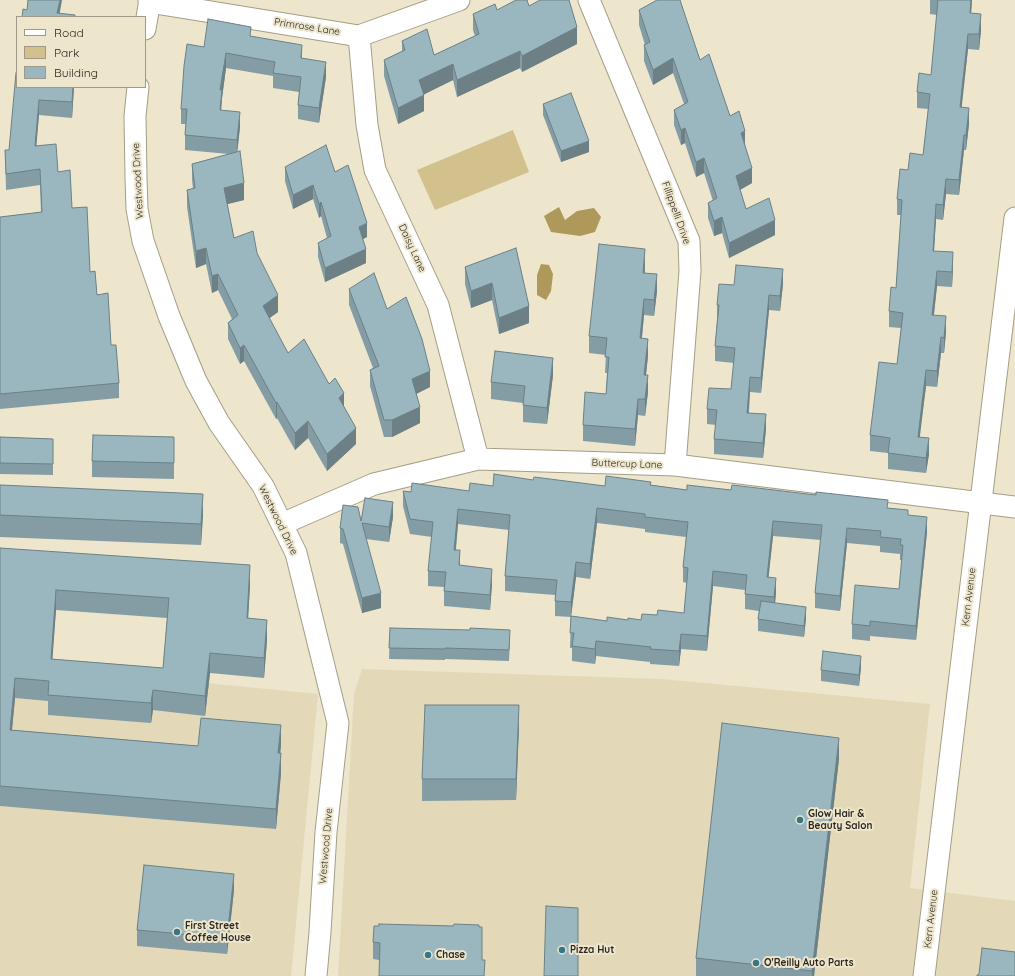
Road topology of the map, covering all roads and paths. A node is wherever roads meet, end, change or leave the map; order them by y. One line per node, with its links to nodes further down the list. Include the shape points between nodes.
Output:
1 (459, 0): 5 (street, Primrose Lane)
2 (589, 0): 9 (street, Fillippelli Drive, via 689,241 690,271)
3 (150, 1): 4 (street); 5 (street, Primrose Lane)
4 (146, 23)
5 (359, 36): 8 (street, Daisy Lane, via 367,125 375,170 438,305)
6 (138, 88): 12 (street, Westwood Drive, via 135,116 137,209 146,251 196,381 219,423 263,486)
7 (1015, 218): 10 (street, Kern Avenue)
8 (478, 459): 9 (street, Buttercup Lane); 12 (street, Buttercup Lane, via 374,484)
9 (675, 465): 10 (street, Buttercup Lane)
10 (980, 503): 11 (street, Buttercup Lane); 14 (street, Kern Avenue)
11 (1015, 507)
12 (282, 524): 13 (street, Westwood Drive, via 296,553 338,722 326,832)
13 (316, 976)
14 (924, 976)

